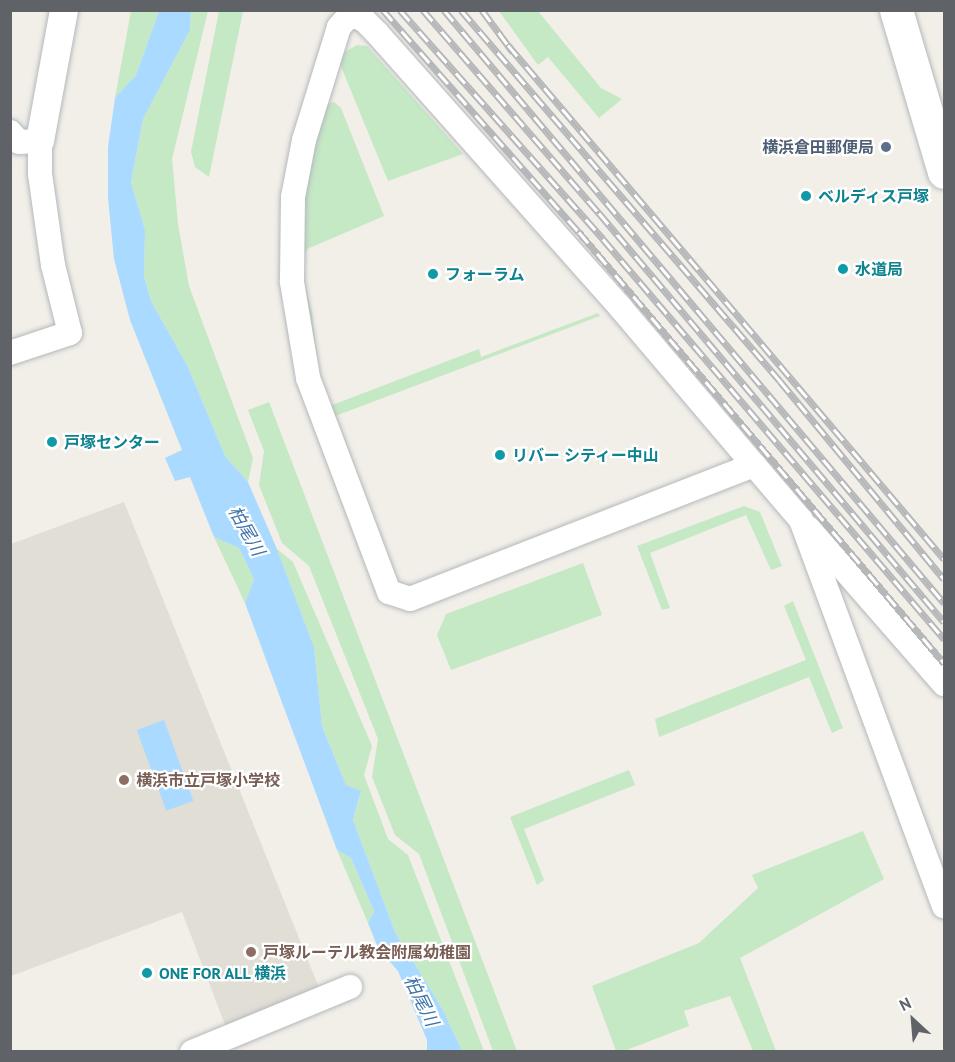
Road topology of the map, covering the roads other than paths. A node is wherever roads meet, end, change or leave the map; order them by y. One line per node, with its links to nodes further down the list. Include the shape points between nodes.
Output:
1 (64, 10): 4 (street)
2 (896, 10): 5 (main road)
3 (10, 132): 4 (street, via 20,142)
4 (40, 141): 6 (street, via 40,174 53,265 70,333)
5 (942, 158)
6 (11, 352)
7 (754, 465): 7 (street, via 621,308 376,33 364,20 355,16 346,19 339,27 304,140 293,197 292,282 308,378 389,591 410,599); 8 (street)
8 (801, 520): 9 (street); 10 (street)
9 (945, 684)
10 (945, 906)
11 (350, 987): 12 (street)
12 (192, 1052)

